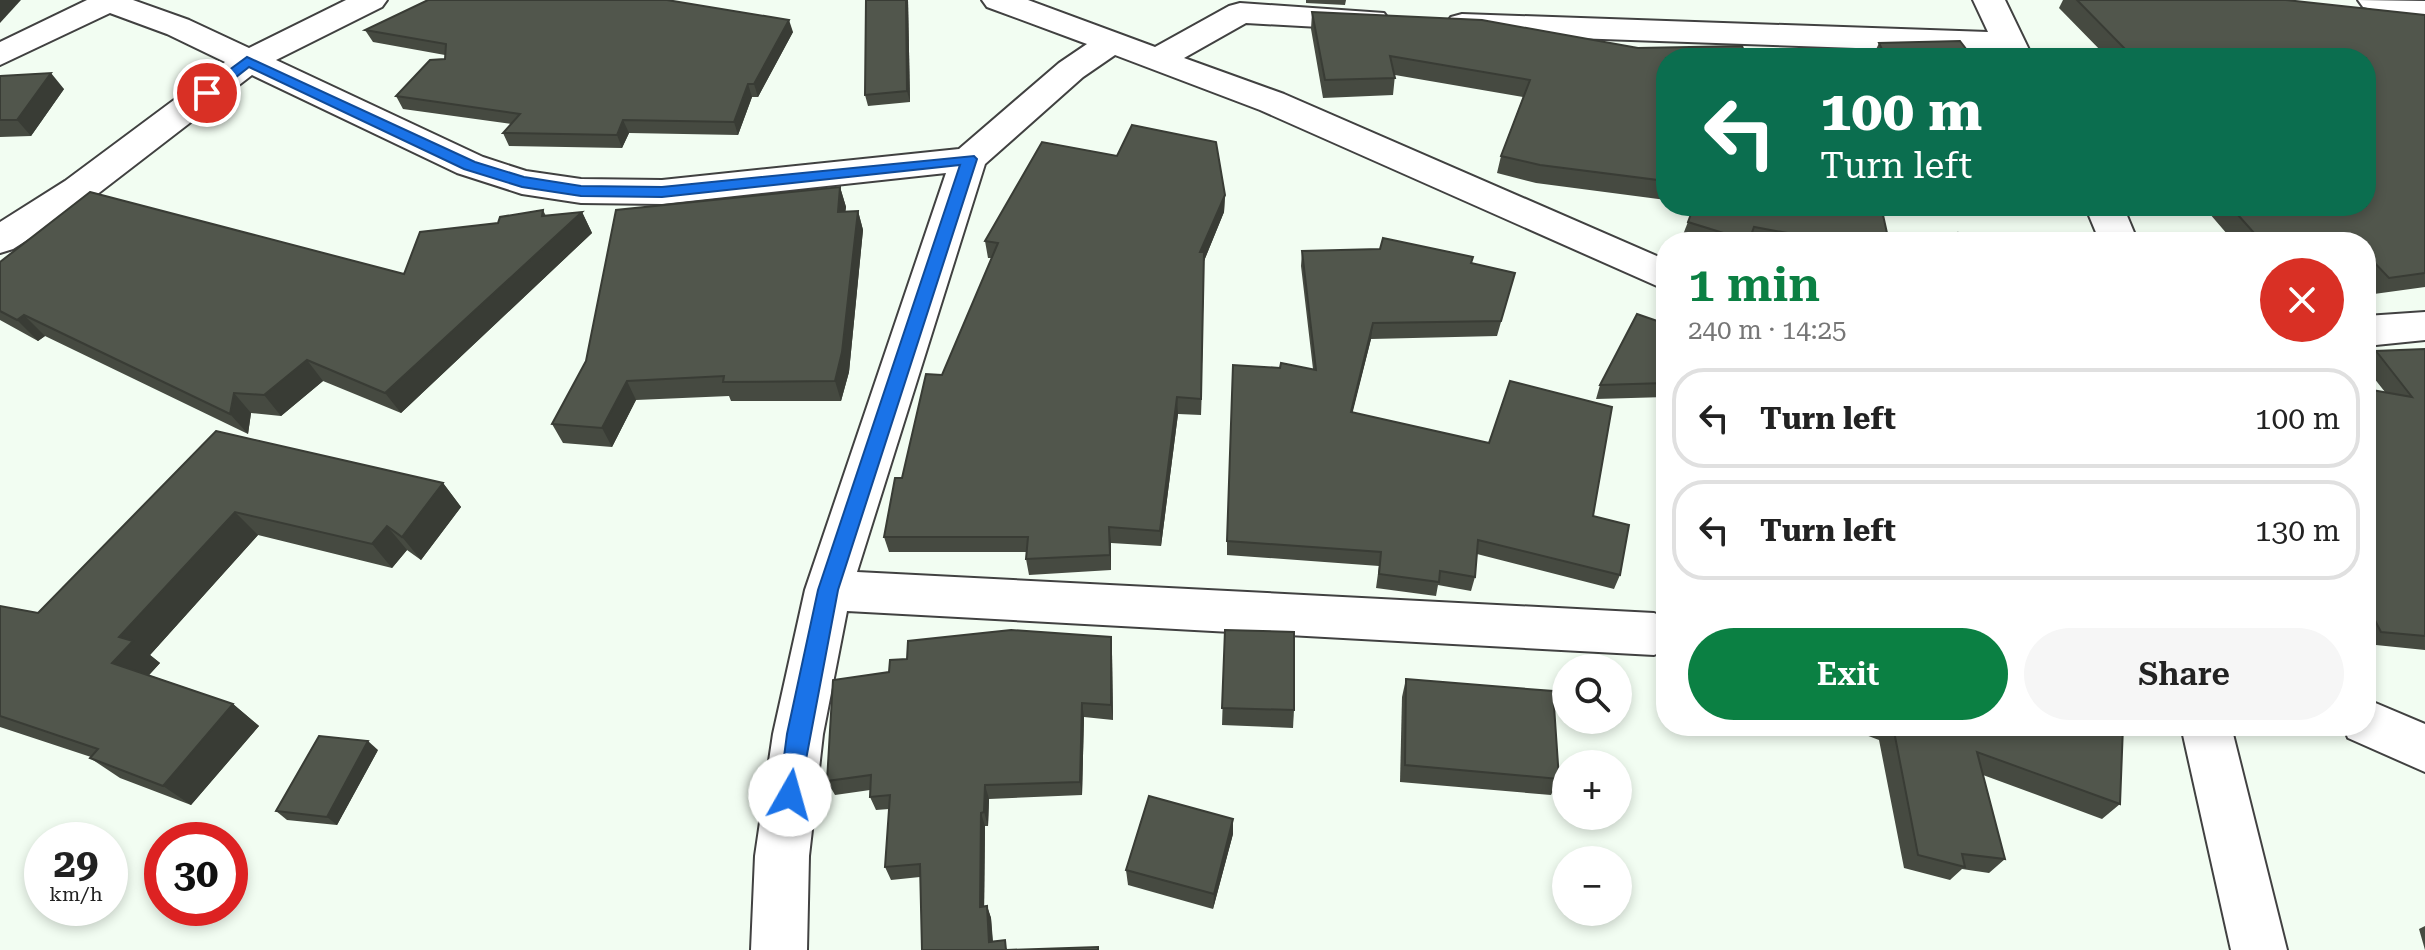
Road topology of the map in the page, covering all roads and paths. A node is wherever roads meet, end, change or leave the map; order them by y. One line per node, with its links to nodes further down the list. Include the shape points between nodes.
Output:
1 (371, 0): 13 (street)
2 (998, 0): 8 (street)
3 (1989, 0): 10 (street)
4 (2374, 0): 7 (street)
5 (106, 1): 11 (street); 13 (street, via 178,27)
6 (1241, 7): 9 (street, via 1420,22); 12 (street)
7 (2425, 11)
8 (1113, 42): 12 (street); 14 (street, via 1071,70)
9 (1951, 48)
10 (2011, 48)
11 (0, 55)
12 (1159, 58): 16 (street, via 1272,102)
13 (247, 62): 14 (street, via 470,165 522,182 581,191 662,192); 15 (street, via 78,190)
14 (969, 159): 19 (street)
15 (0, 240)
16 (1656, 272)
17 (2425, 326): 18 (street)
18 (2376, 330)
19 (828, 590): 20 (street); 24 (street, via 798,734 782,856)
20 (1654, 634)
21 (2376, 727): 23 (street)
22 (2208, 736): 25 (street)
23 (2425, 749)
24 (779, 950)
25 (2259, 950)

